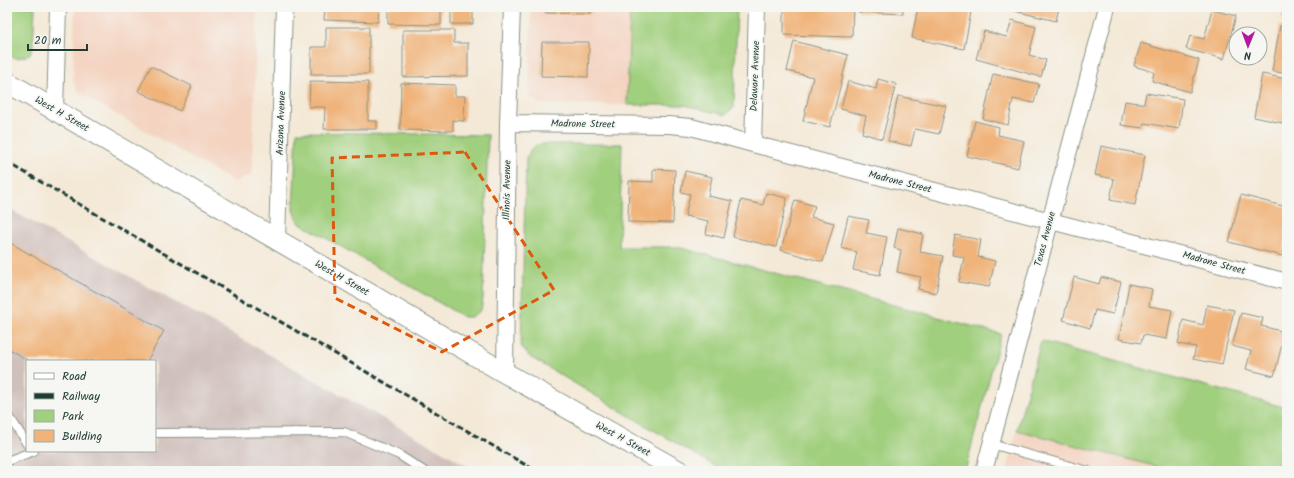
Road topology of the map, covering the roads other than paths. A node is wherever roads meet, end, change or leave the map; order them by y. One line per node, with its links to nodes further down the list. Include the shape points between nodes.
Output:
1 (58, 7): 7 (street)
2 (284, 7): 11 (street, Arizona Avenue)
3 (512, 7): 8 (street, Illinois Avenue)
4 (757, 7): 9 (street, Delaware Avenue)
5 (1107, 7): 10 (street, Texas Avenue)
6 (7, 82): 7 (street, West H Street)
7 (56, 110): 11 (street, West H Street)
8 (508, 123): 9 (street, Madrone Street, via 670,125 691,127); 13 (street, Illinois Avenue)
9 (753, 144): 10 (street, Madrone Street)
10 (1050, 221): 12 (street, Madrone Street); 17 (street, Texas Avenue)
11 (277, 240): 13 (street, West H Street)
12 (1287, 282)
13 (504, 373): 21 (street, West H Street)
14 (7, 413): 16 (lane)
15 (156, 433): 20 (lane, via 344,432 398,456)
16 (26, 442)
17 (991, 444): 22 (street, Texas Avenue); 23 (lane)
18 (30, 452): 19 (lane)
19 (7, 461)
20 (424, 471)
21 (678, 471)
22 (984, 471)
23 (1088, 471)

